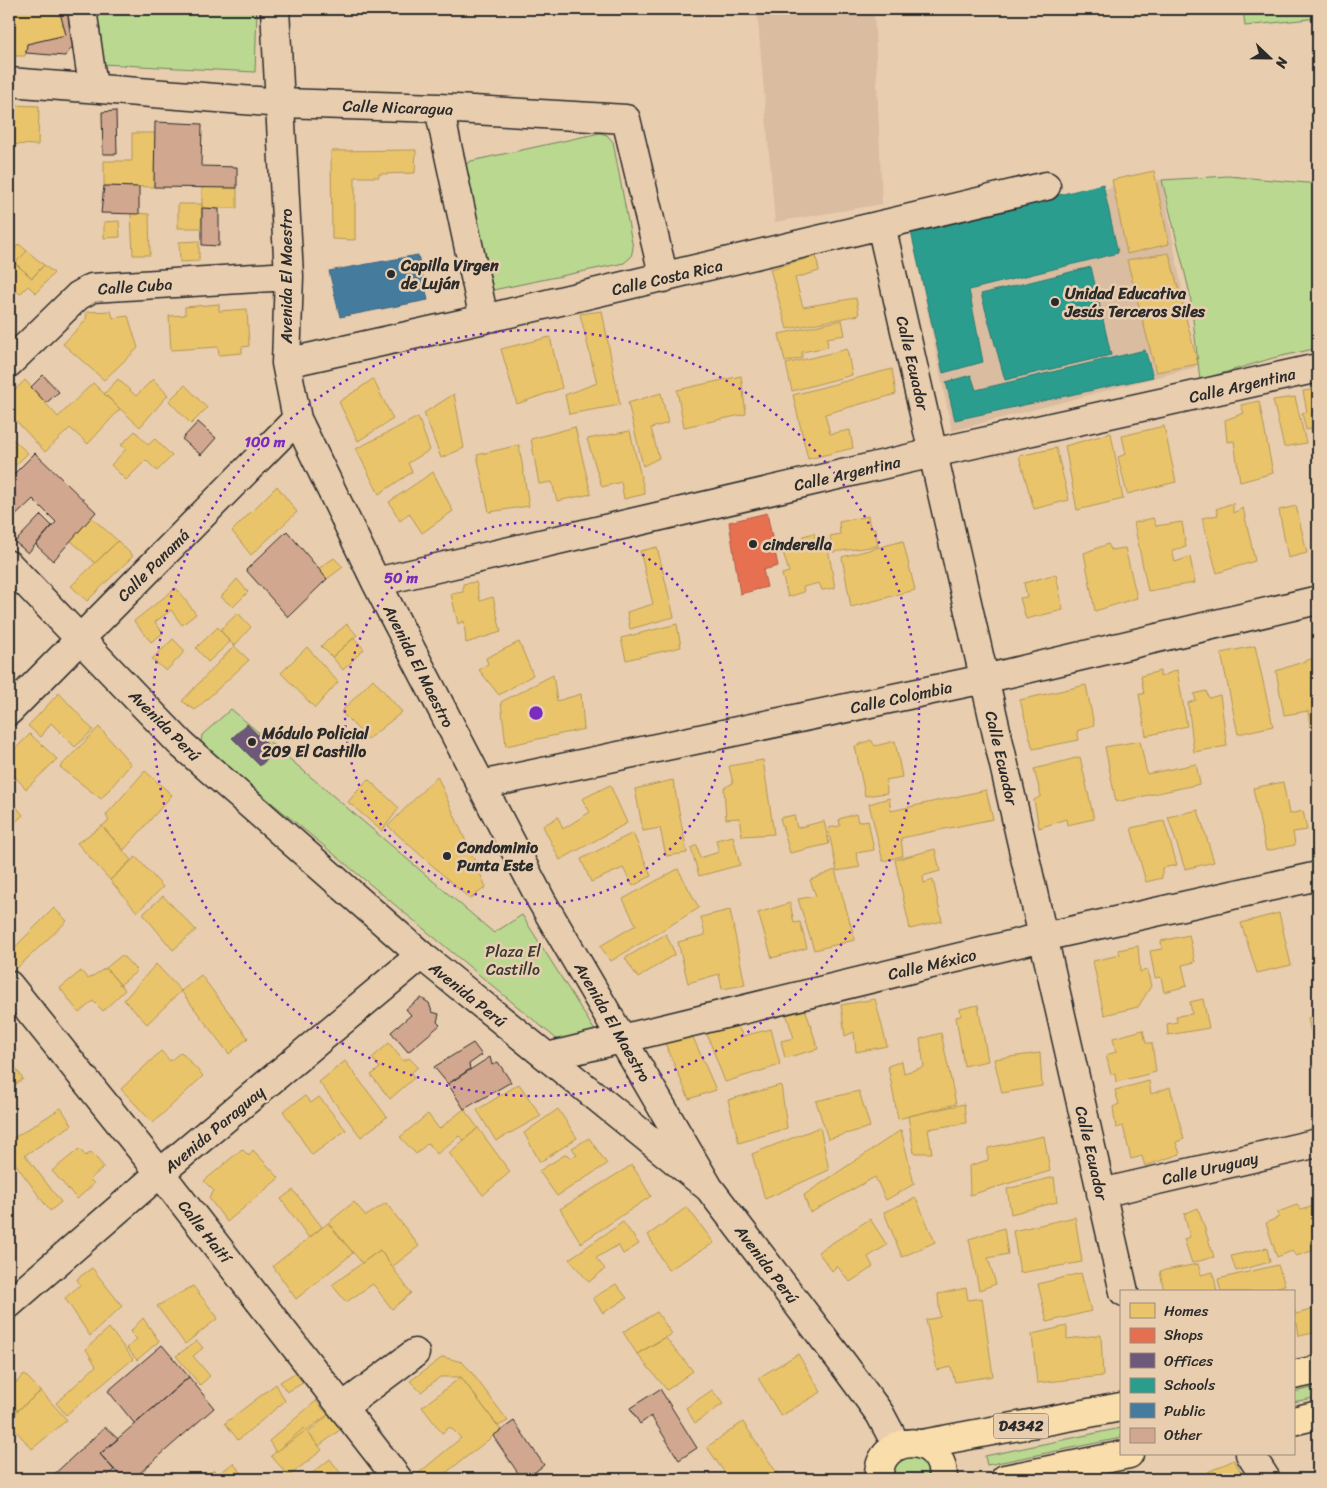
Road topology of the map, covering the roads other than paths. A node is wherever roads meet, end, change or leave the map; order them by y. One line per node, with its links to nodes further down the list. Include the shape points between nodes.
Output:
1 (82, 9): 4 (street)
2 (275, 9): 5 (street, Avenida El Maestro)
3 (9, 82): 4 (street, Calle Nicaragua)
4 (93, 87): 5 (street, Calle Nicaragua)
5 (282, 103): 6 (street, Calle Nicaragua); 9 (street, Avenida El Maestro)
6 (440, 108): 10 (street, Calle Nicaragua, via 626,119); 11 (street)
7 (1046, 186): 8 (street, Calle Costa Rica)
8 (881, 225): 10 (street, Calle Costa Rica); 16 (street, Calle Ecuador)
9 (289, 276): 12 (street, Calle Cuba, via 92,288 78,296); 13 (street, Avenida El Maestro)
10 (664, 278): 11 (street, Calle Costa Rica)
11 (484, 320): 13 (street, Calle Costa Rica)
12 (9, 362)
13 (286, 363): 15 (street, Avenida El Maestro)
14 (1318, 368): 16 (street, Calle Argentina)
15 (297, 419): 18 (street, Avenida El Maestro); 20 (street, Calle Panamá)
16 (933, 453): 18 (street, Calle Argentina); 21 (street, Calle Ecuador)
17 (9, 565): 20 (street, Avenida Perú)
18 (376, 582): 23 (street, Avenida El Maestro)
19 (1318, 600): 21 (street, Calle Colombia)
20 (81, 639): 22 (street, Calle Panamá); 26 (street, Avenida Perú, via 181,744)
21 (984, 679): 23 (street, Calle Colombia); 25 (street, Calle Ecuador)
22 (9, 711)
23 (481, 785): 28 (street, Avenida El Maestro, via 541,900)
24 (1318, 876): 25 (street, Calle México)
25 (1043, 937): 28 (street, Calle México); 33 (street, Calle Ecuador)
26 (421, 956): 29 (street, Avenida Perú); 31 (street, Avenida Paraguay)
27 (9, 985): 31 (street, Calle Haití)
28 (623, 1038): 29 (street, Calle México); 32 (street, Avenida El Maestro)
29 (547, 1057): 32 (street, Avenida Perú)
30 (1318, 1143): 33 (street, Calle Uruguay)
31 (160, 1173): 35 (street, Avenida Paraguay); 39 (street, Calle Haití)
32 (709, 1188): 45 (street, Avenida Perú, via 880,1414)
33 (1101, 1193): 34 (street, Calle Ecuador)
34 (1124, 1290)
35 (9, 1304)
36 (415, 1353): 39 (street)
37 (1318, 1370): 38 (main road)
38 (1294, 1375)
39 (343, 1407): 46 (street, Calle Haití)
40 (1120, 1407): 45 (main road, D4342)
41 (1318, 1416): 42 (main road)
42 (1294, 1421)
43 (1120, 1456): 48 (main road)
44 (1251, 1456): 49 (street)
45 (888, 1463): 47 (main road, via 930,1448 939,1460)
46 (398, 1479)
47 (943, 1479)
48 (1004, 1479)
49 (1266, 1479)

